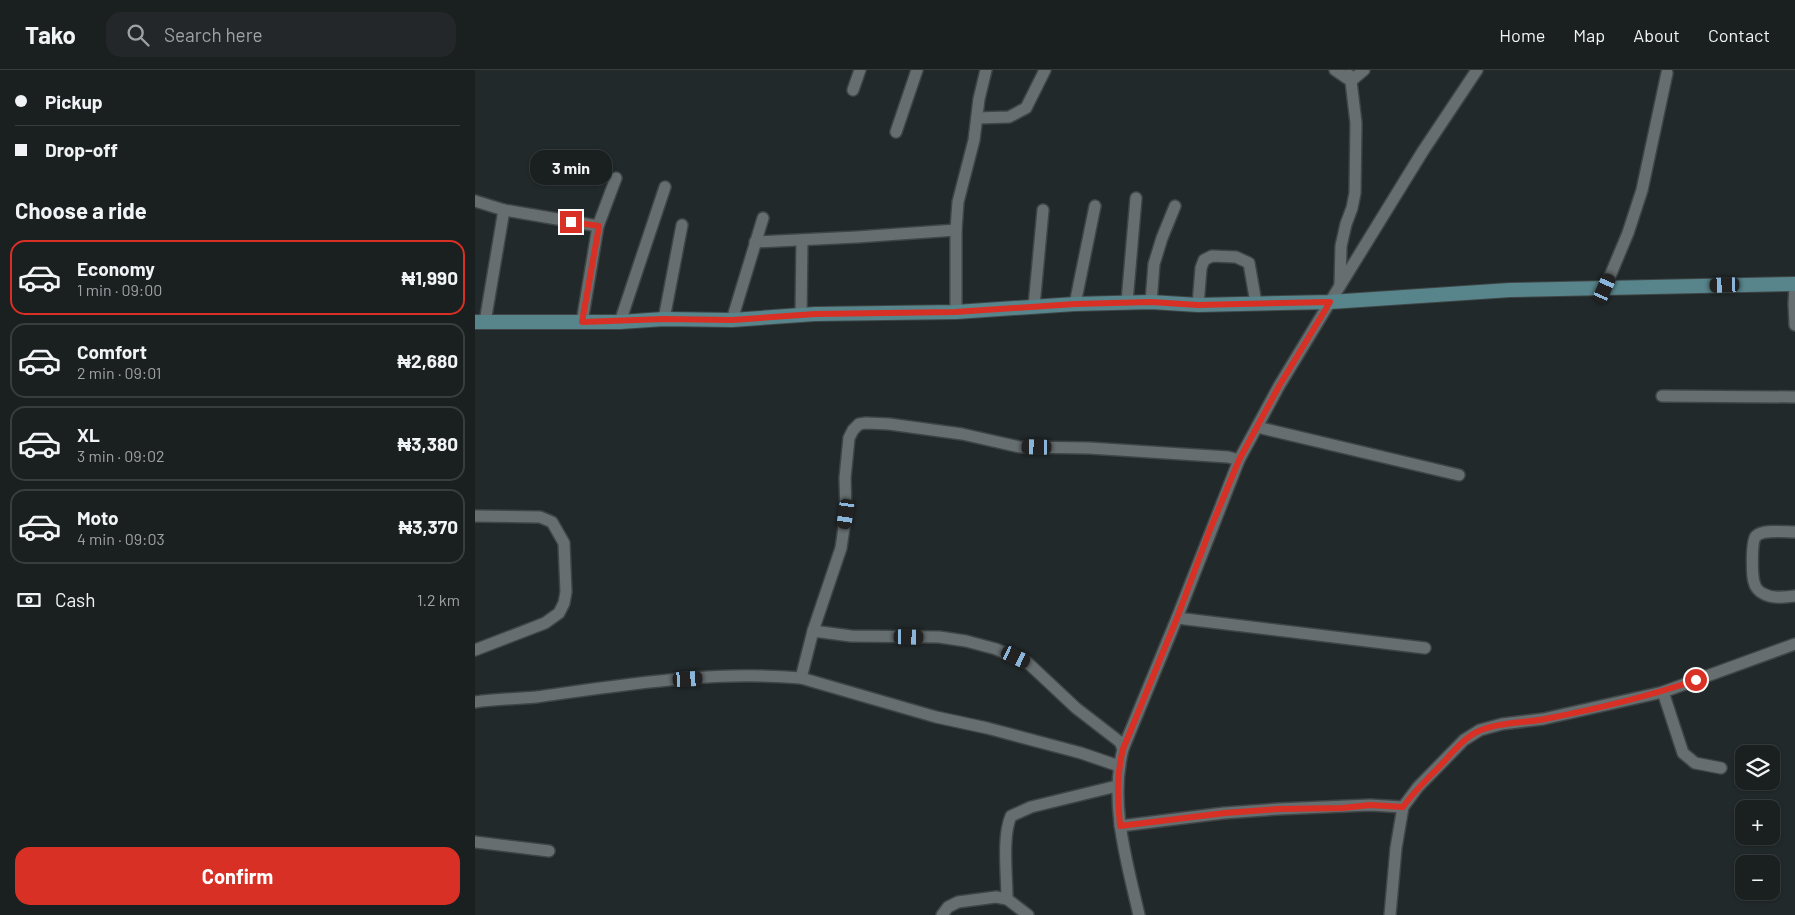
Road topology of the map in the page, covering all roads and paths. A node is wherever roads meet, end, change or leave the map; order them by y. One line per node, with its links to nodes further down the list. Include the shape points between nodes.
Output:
1 (860, 70): 10 (street)
2 (917, 70): 12 (street)
3 (987, 70): 11 (street)
4 (1045, 70): 11 (street, via 1026,108 1009,117)
5 (1335, 70): 9 (street)
6 (1364, 70): 9 (street)
7 (1477, 70): 27 (street)
8 (1667, 73): 29 (street, via 1642,190)
9 (1349, 75): 27 (street, via 1356,123 1355,193 1341,246)
10 (853, 90)
11 (977, 118): 24 (street, via 958,202)
12 (896, 132)
13 (616, 178): 23 (street)
14 (665, 187): 43 (street)
15 (1136, 198): 30 (street)
16 (475, 201): 19 (street)
17 (1095, 206): 34 (street)
18 (1175, 206): 31 (street, via 1154,264)
19 (505, 210): 23 (street); 41 (street)
20 (1043, 210): 36 (street)
21 (763, 218): 26 (street)
22 (682, 225): 39 (street)
23 (599, 226): 42 (street)
24 (956, 230): 25 (street); 37 (street)
25 (802, 240): 26 (street); 38 (street)
26 (755, 242): 40 (street)
27 (1340, 285): 32 (street)
28 (1795, 285): 29 (main road); 44 (street)
29 (1605, 288): 32 (main road, via 1510,290)
30 (1127, 302): 31 (main road); 34 (main road)
31 (1151, 302): 35 (main road)
32 (1330, 302): 33 (main road); 47 (street)
33 (1256, 303): 35 (main road); 35 (street, via 1249,263 1236,257 1212,256 1204,260 1201,268)
34 (1075, 304): 36 (main road)
35 (1198, 305)
36 (1034, 306): 37 (main road)
37 (955, 312): 38 (main road)
38 (801, 316): 40 (main road)
39 (664, 319): 40 (main road); 43 (main road)
40 (732, 320)
41 (480, 322): 42 (main road)
42 (582, 322): 43 (main road)
43 (619, 322)
44 (1795, 325)
45 (1661, 396): 46 (street)
46 (1795, 397)
47 (1257, 427): 48 (street); 49 (street)
48 (1239, 460): 53 (street); 54 (street, via 1089,448 1020,447 962,434 889,424 859,424 849,438 846,514 841,548)
49 (1459, 475)
50 (475, 516): 57 (street, via 540,517 552,522 564,543 566,592 559,613 545,623)
51 (1795, 532): 52 (street, via 1761,533 1753,542 1754,582 1758,590 1774,597)
52 (1795, 596)
53 (1177, 618): 56 (street); 61 (street)
54 (813, 631): 58 (street); 61 (street, via 851,636 939,638 997,649 1028,663 1076,708 1120,742)
55 (1795, 644): 59 (street)
56 (1425, 648)
57 (475, 650)
58 (801, 678): 60 (street, via 671,680); 62 (street)
59 (1663, 692): 63 (street, via 1683,754 1695,763); 65 (street, via 1480,730 1464,740)
60 (475, 702)
61 (1123, 749): 62 (street)
62 (1119, 766): 64 (street)
63 (1721, 768)
64 (1117, 786): 66 (street); 69 (street, via 1031,807 1011,816 1007,836)
65 (1403, 807): 66 (street, via 1370,805 1278,809); 73 (street)
66 (1120, 826): 72 (street)
67 (475, 842): 68 (street)
68 (549, 851)
69 (1007, 899): 70 (street, via 958,902); 71 (street)
70 (942, 915)
71 (1028, 915)
72 (1139, 915)
73 (1390, 915)

